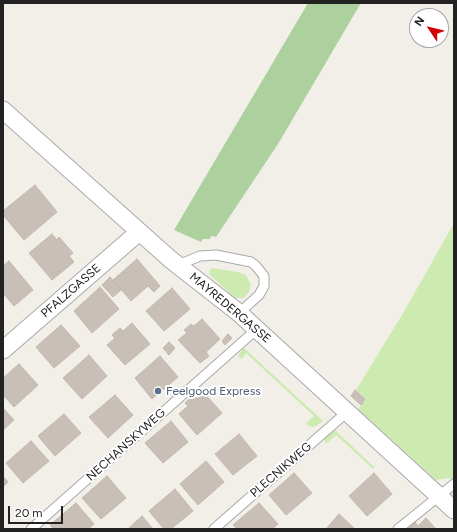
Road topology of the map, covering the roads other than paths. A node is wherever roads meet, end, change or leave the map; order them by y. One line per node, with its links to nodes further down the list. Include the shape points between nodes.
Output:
1 (3, 110): 2 (street, MAYREDERGASSE)
2 (140, 232): 3 (street, MAYREDERGASSE); 6 (street, PFALZGASSE)
3 (178, 265): 4 (street, MAYREDERGASSE); 4 (lane, via 200,256 216,255 251,262 264,276 264,286 259,295)
4 (239, 313): 5 (street, MAYREDERGASSE)
5 (257, 329): 7 (street, MAYREDERGASSE); 11 (lane, NECHANSKYWEG)
6 (3, 350)
7 (347, 412): 9 (street, MAYREDERGASSE); 12 (lane, PLECNIKWEG)
8 (454, 484): 9 (lane)
9 (438, 495): 10 (street, MAYREDERGASSE); 13 (lane)
10 (454, 510)
11 (31, 529)
12 (214, 529)
13 (398, 529)

